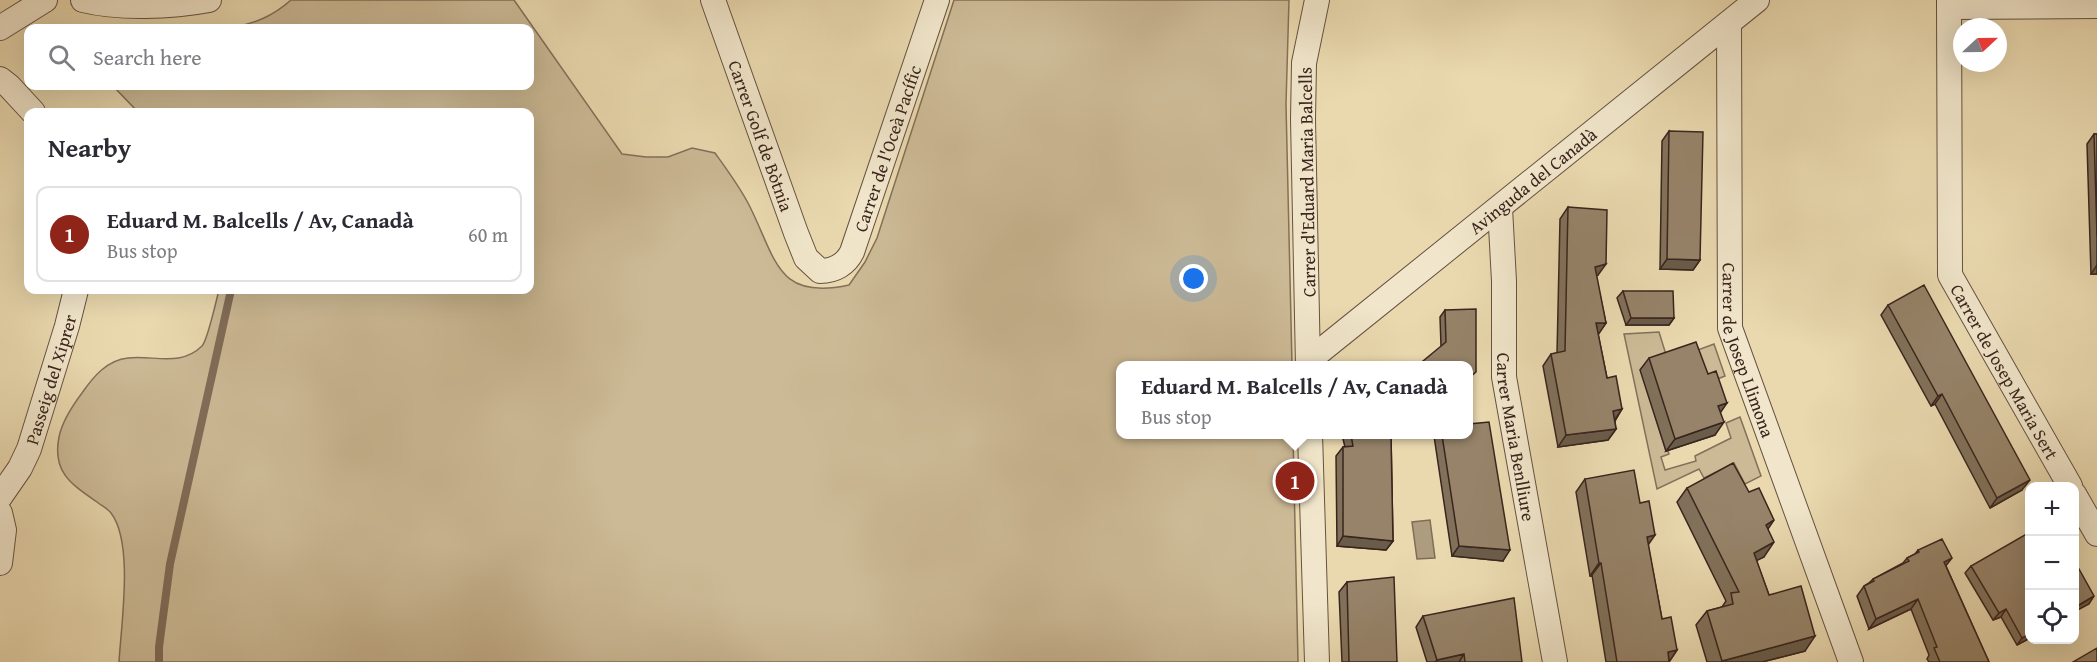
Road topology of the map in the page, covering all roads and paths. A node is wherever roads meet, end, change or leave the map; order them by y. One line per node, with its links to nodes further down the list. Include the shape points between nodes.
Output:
1 (45, 0): 11 (street)
2 (83, 0): 3 (street, via 98,4 162,5)
3 (209, 0)
4 (713, 0): 15 (street, Carrer Golf de Bòtnia, via 796,233 806,258)
5 (937, 0): 15 (street, Carrer de l'Oceà Pacífic, via 852,252 840,266 820,272)
6 (1317, 0): 17 (street, Carrer d'Eduard Maria Balcells, via 1304,63 1302,119)
7 (1757, 0): 10 (street, Avinguda del Canadà)
8 (1949, 4): 9 (street); 20 (street, Carrer de Josep Maria Sert, via 1950,275)
9 (2097, 6)
10 (1729, 23): 14 (street, Avinguda del Canadà); 28 (street, Carrer de Josep Llimona, via 1730,328)
11 (0, 28)
12 (0, 79): 13 (street)
13 (29, 108)
14 (1500, 208): 18 (street, Avinguda del Canadà); 27 (street, Carrer Maria Benlliure, via 1504,377)
15 (815, 268)
16 (75, 294): 21 (street, Passeig del Xiprer, via 29,449)
17 (1308, 361)
18 (1310, 361)
19 (1310, 439): 26 (street)
20 (2068, 482)
21 (0, 497)
22 (2079, 503): 24 (street)
23 (0, 513): 25 (street, via 4,530)
24 (2097, 534)
25 (0, 563)
26 (1317, 662)
27 (1555, 662)
28 (1851, 662)

